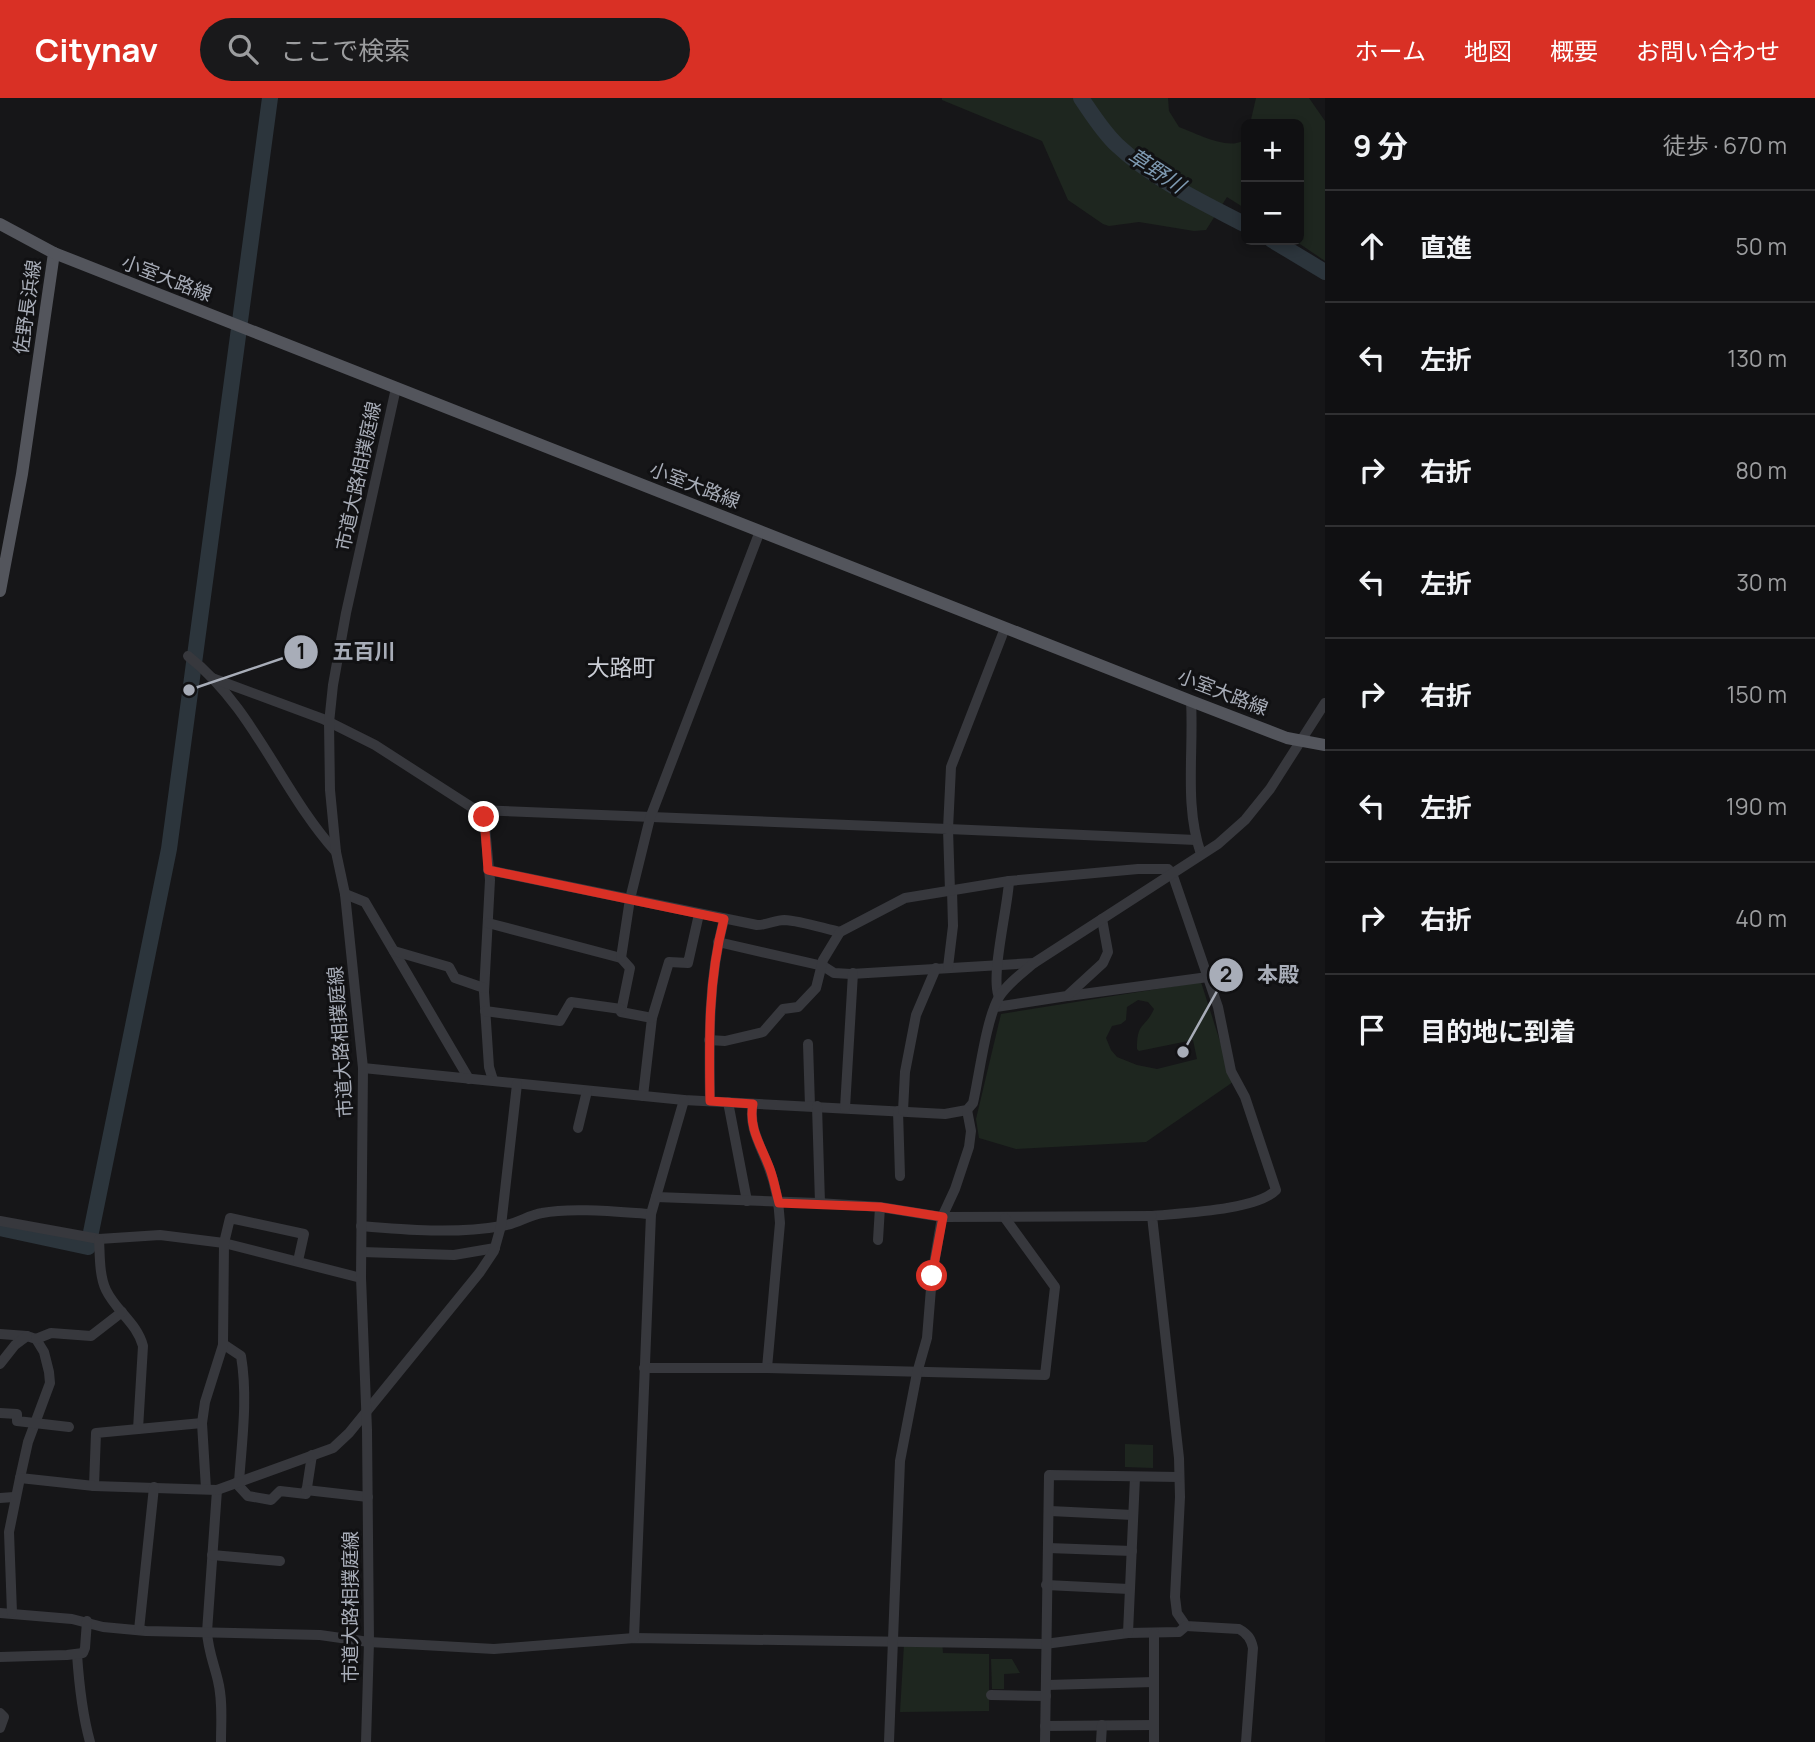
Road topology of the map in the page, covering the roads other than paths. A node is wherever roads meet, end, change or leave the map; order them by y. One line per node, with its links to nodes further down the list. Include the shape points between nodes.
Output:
1 (0, 224): 2 (main road, 佐野長浜線)
2 (54, 253): 3 (main road, 小室大路線); 5 (main road, 佐野長浜線)
3 (396, 388): 4 (main road, 小室大路線); 11 (street, 市道大路相撲庭線, via 346,613)
4 (760, 531): 6 (main road, 小室大路線); 15 (street)
5 (0, 591)
6 (1005, 628): 9 (main road, 小室大路線); 16 (street, via 951,767)
7 (188, 656): 8 (street)
8 (212, 678): 11 (street); 18 (street, via 241,712)
9 (1191, 701): 12 (main road, 小室大路線); 17 (street, via 1191,802)
10 (1325, 702): 12 (street)
11 (329, 723): 14 (street, via 374,745); 18 (street, 市道大路相撲庭線)
12 (1299, 741): 13 (main road, 小室大路線); 19 (street, via 1245,820)
13 (1325, 745)
14 (476, 810): 15 (street); 20 (street, via 484,817)
15 (650, 818): 16 (street); 25 (street)
16 (948, 829): 17 (street); 23 (street)
17 (1196, 840): 19 (street)
18 (336, 852): 24 (street, 市道大路相撲庭線)
19 (1200, 854): 21 (street)
20 (488, 870): 25 (street); 29 (street)
21 (1172, 873): 22 (street, via 1168,869 1138,869); 28 (street); 40 (street)
22 (1009, 881): 23 (street); 35 (street)
23 (951, 890): 30 (street, via 905,898); 37 (street)
24 (345, 894): 32 (street, via 365,902); 49 (street, 市道大路相撲庭線)
25 (630, 899): 26 (street); 33 (street)
26 (699, 914): 27 (street); 46 (street, via 688,963 669,962)
27 (724, 919): 30 (street, via 757,925 785,920); 31 (street)
28 (1102, 919): 34 (street); 42 (street, via 1108,952 1103,963)
29 (488, 923): 33 (street); 41 (street)
30 (840, 932): 36 (street)
31 (718, 942): 36 (street); 47 (street)
32 (394, 951): 41 (street, via 449,967 455,978); 50 (street)
33 (621, 958): 44 (street, via 630,968)
34 (1034, 963): 35 (street); 43 (street)
35 (998, 964): 37 (street); 43 (street)
36 (823, 966): 39 (street); 47 (street, via 816,988 798,1007 783,1009 763,1032)
37 (948, 967): 38 (street)
38 (936, 968): 39 (street); 62 (street, via 916,1015)
39 (853, 973): 60 (street)
40 (1208, 977): 42 (street); 71 (street, via 1231,1071 1245,1097 1276,1190 1269,1197 1223,1209)
41 (484, 988): 45 (street)
42 (1068, 996): 43 (street)
43 (997, 1002): 61 (street, via 973,1103)
44 (621, 1009): 45 (street, via 570,1002 560,1021); 46 (street)
45 (485, 1011): 51 (street)
46 (652, 1018): 54 (street)
47 (709, 1040): 56 (street)
48 (808, 1044): 59 (street)
49 (363, 1068): 50 (street); 75 (street, 市道大路相撲庭線)
50 (470, 1079): 51 (street)
51 (493, 1080): 52 (street)
52 (517, 1084): 53 (street); 76 (street)
53 (587, 1091): 54 (street); 63 (street)
54 (643, 1096): 55 (street)
55 (684, 1100): 56 (street); 65 (street)
56 (710, 1101): 57 (street)
57 (728, 1102): 58 (street); 66 (street)
58 (753, 1104): 59 (street); 67 (street, via 755,1137)
59 (814, 1106): 60 (street); 68 (street)
60 (845, 1108): 62 (street)
61 (967, 1110): 62 (street, via 945,1114); 72 (street, via 969,1147)
62 (900, 1111): 64 (street)
63 (578, 1128)
64 (900, 1176)
65 (656, 1197): 66 (street); 70 (street)
66 (747, 1201): 67 (street)
67 (779, 1203): 68 (street); 90 (street)
68 (820, 1203): 69 (street)
69 (880, 1207): 72 (street); 78 (street)
70 (651, 1214): 76 (street, via 541,1213); 89 (street)
71 (1152, 1216): 73 (street); 100 (street)
72 (943, 1217): 73 (street); 91 (street, via 927,1338)
73 (1005, 1218): 91 (street, via 1055,1287 1045,1376)
74 (0, 1222): 77 (street)
75 (361, 1226): 76 (street, via 400,1230); 81 (street, 市道大路相撲庭線)
76 (501, 1226): 80 (street)
77 (98, 1239): 79 (street, via 160,1235); 84 (street, via 102,1280)
78 (878, 1240)
79 (224, 1243): 82 (street); 82 (street, via 229,1218 304,1234); 87 (street)
80 (495, 1248): 81 (street, via 454,1255); 92 (street)
81 (362, 1252): 83 (street, 市道大路相撲庭線)
82 (298, 1261): 83 (street)
83 (361, 1278): 92 (street, 市道大路相撲庭線)
84 (122, 1312): 86 (street, via 91,1336 51,1333); 97 (street, via 140,1334 143,1346)
85 (0, 1335): 86 (street)
86 (32, 1338): 88 (street, via 15,1345); 94 (street, via 44,1352 50,1383)
87 (223, 1344): 95 (street); 102 (street, via 241,1356 243,1368)
88 (0, 1364)
89 (644, 1368): 90 (street); 127 (street)
90 (767, 1368): 91 (street)
91 (917, 1373): 128 (street, via 900,1461)
92 (366, 1409): 98 (street, via 332,1448); 109 (street, 市道大路相撲庭線)
93 (0, 1413): 94 (street, via 17,1414 18,1421)
94 (36, 1423): 96 (street); 101 (street)
95 (202, 1423): 97 (street); 105 (street)
96 (69, 1427)
97 (138, 1429): 103 (street, via 96,1433)
98 (312, 1455): 102 (street); 107 (street)
99 (1135, 1477): 100 (street); 111 (street, via 1049,1475); 112 (street)
100 (1179, 1477): 122 (street, via 1175,1597 1177,1613)
101 (20, 1478): 103 (street); 108 (street)
102 (237, 1482): 106 (street); 107 (street, via 248,1496 271,1500 280,1491 306,1494)
103 (94, 1486): 104 (street)
104 (155, 1487): 105 (street); 123 (street)
105 (206, 1489): 106 (street)
106 (217, 1490): 115 (street)
107 (306, 1490): 109 (street)
108 (15, 1497): 110 (street); 120 (street, via 9,1532)
109 (368, 1497): 129 (street, 市道大路相撲庭線)
110 (0, 1498)
111 (1049, 1511): 112 (street); 113 (street)
112 (1133, 1515): 114 (street)
113 (1048, 1548): 114 (street); 117 (street)
114 (1132, 1551): 118 (street)
115 (212, 1555): 116 (street); 124 (street)
116 (280, 1561)
117 (1046, 1585): 118 (street); 130 (street)
118 (1129, 1589): 125 (street)
119 (0, 1613): 120 (street)
120 (12, 1613): 121 (street)
121 (87, 1621): 123 (street); 131 (street, via 85,1648)
122 (1186, 1626): 126 (street, via 1179,1632); 149 (street, via 1246,1633 1253,1648)
123 (139, 1630): 124 (street)
124 (207, 1632): 129 (street, via 320,1635); 143 (street, via 219,1681)
125 (1128, 1633): 126 (street); 130 (street)
126 (1154, 1633): 133 (street)
127 (634, 1638): 128 (street); 129 (street, via 494,1649)
128 (893, 1641): 130 (street); 145 (street)
129 (369, 1642): 144 (street, 市道大路相撲庭線)
130 (1045, 1644): 134 (street)
131 (77, 1654): 132 (street); 142 (street)
132 (0, 1657)
133 (1154, 1682): 134 (street); 138 (street)
134 (1047, 1685): 136 (street)
135 (991, 1695): 136 (street)
136 (1046, 1696): 140 (street)
137 (0, 1713): 141 (street, via 4,1717)
138 (1154, 1724): 139 (street); 148 (street)
139 (1102, 1725): 140 (street); 147 (street)
140 (1045, 1726): 146 (street)
141 (0, 1728)
142 (90, 1742)
143 (221, 1742)
144 (366, 1742)
145 (890, 1742)
146 (1045, 1742)
147 (1101, 1742)
148 (1154, 1742)
149 (1247, 1742)

